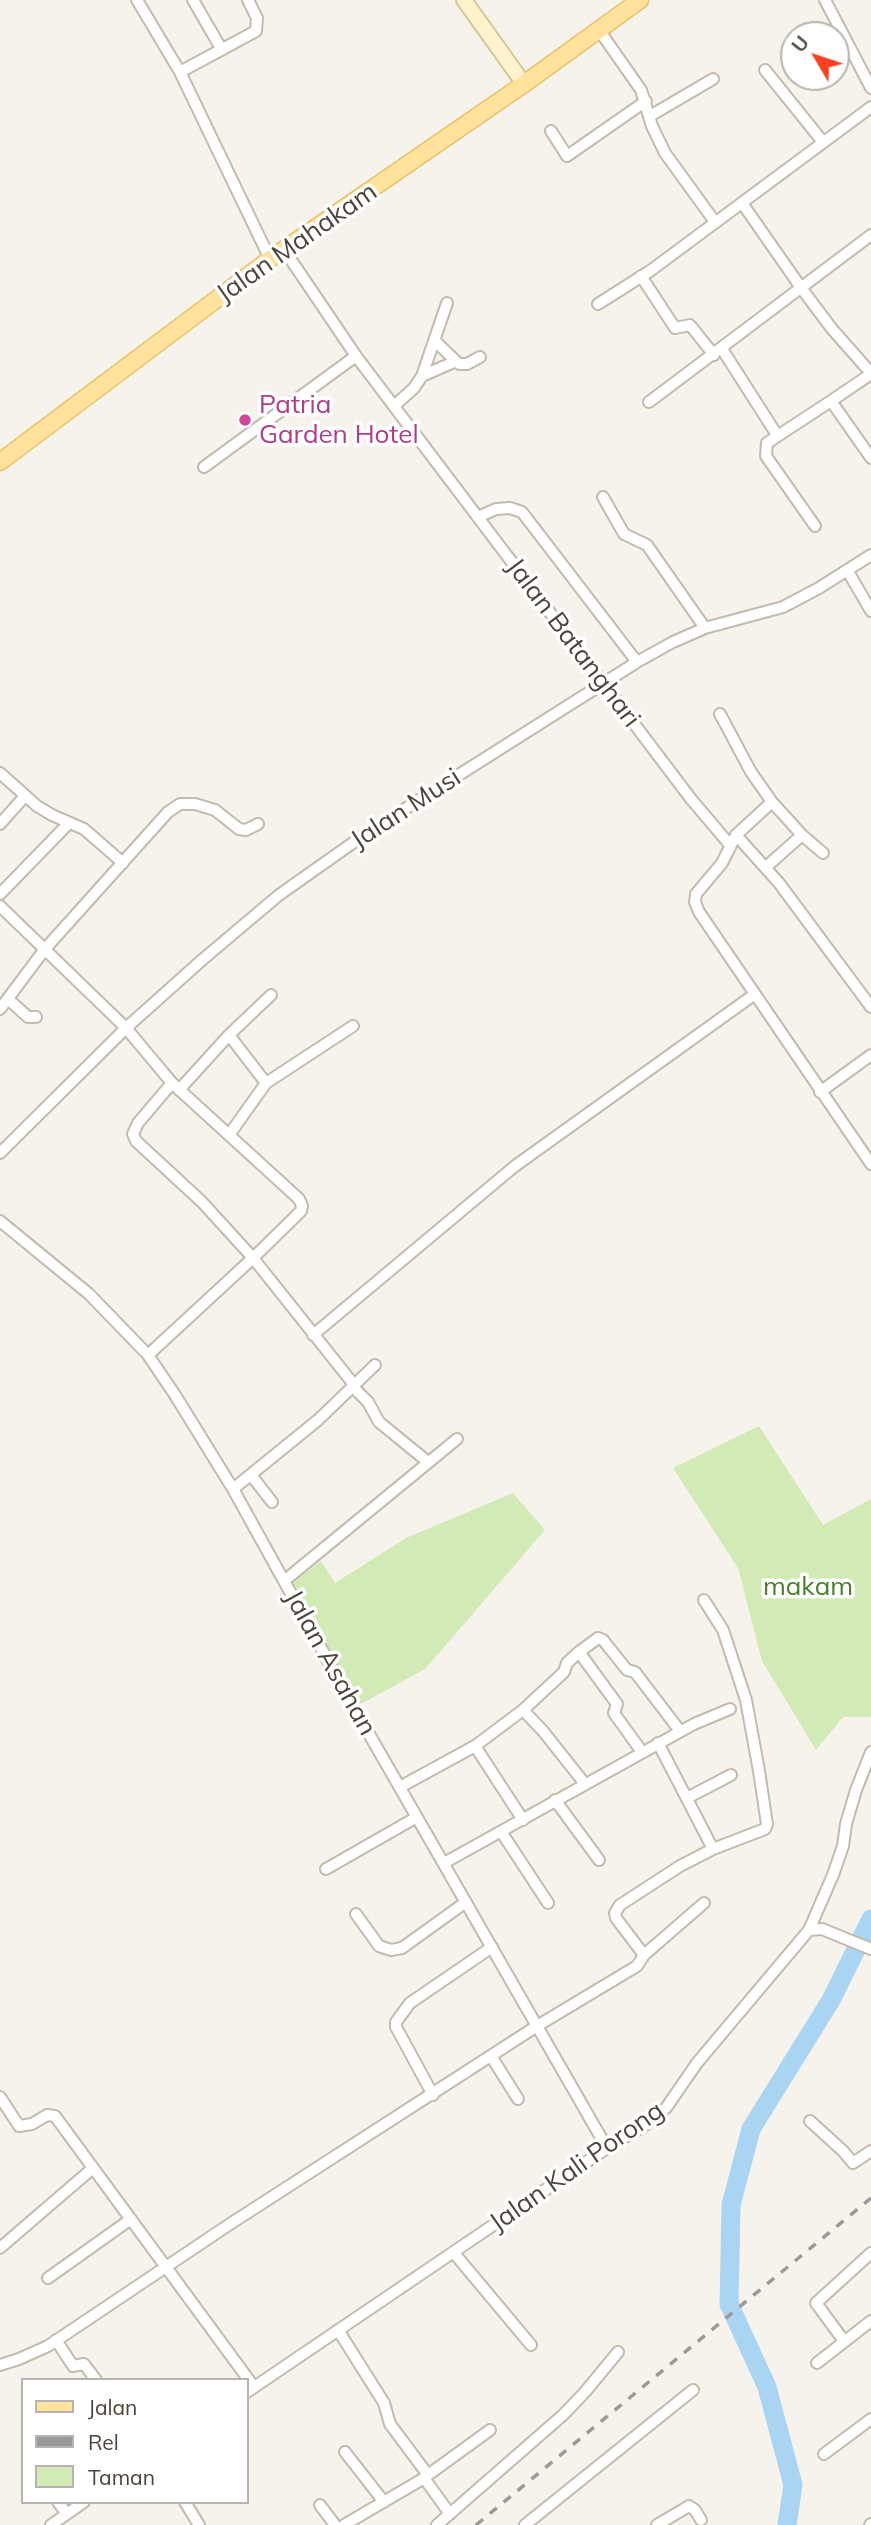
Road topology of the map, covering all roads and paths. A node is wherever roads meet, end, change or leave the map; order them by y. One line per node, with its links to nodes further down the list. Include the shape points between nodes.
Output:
1 (137, 0): 10 (street)
2 (193, 0): 8 (street)
3 (248, 0): 8 (street, via 257,18 256,31)
4 (464, 0): 12 (street)
5 (639, 0): 7 (main road, Jalan Mahakam)
6 (825, 0): 13 (street)
7 (599, 30): 12 (main road, Jalan Mahakam); 14 (street)
8 (222, 50): 10 (street)
9 (765, 71): 18 (street)
10 (180, 72): 23 (street)
11 (713, 79): 16 (street)
12 (524, 84): 22 (main road, Jalan Mahakam)
13 (871, 88)
14 (646, 102): 16 (street); 17 (street, via 567,156)
15 (871, 107): 18 (street)
16 (650, 116): 20 (street, via 665,153)
17 (551, 131)
18 (823, 142): 19 (street)
19 (742, 203): 20 (street); 25 (street)
20 (715, 222): 24 (street)
21 (871, 235): 25 (street)
22 (285, 251): 23 (main road, Jalan Mahakam); 30 (street, Jalan Batanghari)
23 (270, 259): 40 (main road, Jalan Mahakam)
24 (641, 276): 27 (street); 29 (street, via 675,328 690,324)
25 (802, 289): 29 (street); 33 (street)
26 (447, 303): 28 (street)
27 (598, 304)
28 (435, 341): 32 (street); 34 (street)
29 (718, 352): 36 (street); 38 (street)
30 (356, 356): 37 (street, Jalan Batanghari); 41 (street)
31 (480, 357): 32 (street, via 467,364)
32 (454, 362): 34 (street)
33 (871, 373): 35 (street)
34 (422, 376): 37 (street)
35 (831, 401): 38 (street); 39 (street)
36 (649, 402)
37 (394, 406): 43 (street, Jalan Batanghari)
38 (777, 435): 44 (street, via 767,443 766,456)
39 (871, 458)
40 (0, 462)
41 (204, 467)
42 (603, 497): 48 (street, via 624,534 648,545)
43 (478, 517): 49 (street, via 496,509 522,512); 50 (street, Jalan Batanghari)
44 (814, 526)
45 (871, 555): 46 (street, Jalan Musi)
46 (847, 570): 47 (street); 48 (street, Jalan Musi, via 783,607)
47 (871, 611)
48 (705, 628): 49 (street, Jalan Musi)
49 (637, 662): 50 (street, Jalan Musi)
50 (604, 684): 59 (street, Jalan Batanghari, via 691,799); 73 (street, Jalan Musi, via 411,804 290,887)
51 (720, 714): 54 (street)
52 (0, 773): 53 (street)
53 (25, 796): 55 (street); 56 (street)
54 (772, 802): 58 (street); 59 (street)
55 (69, 823): 61 (street, via 84,829); 63 (street)
56 (0, 824)
57 (258, 824): 61 (street, via 239,829 209,807 180,804)
58 (802, 835): 60 (street); 62 (street)
59 (733, 840): 62 (street, Jalan Batanghari); 66 (street, via 695,902)
60 (823, 853)
61 (123, 863): 65 (street)
62 (766, 867): 69 (street, Jalan Batanghari)
63 (0, 894)
64 (0, 906): 65 (street)
65 (45, 948): 68 (street); 73 (street)
66 (755, 994): 78 (street); 84 (street, via 515,1166)
67 (271, 995): 74 (street)
68 (8, 999): 70 (street); 71 (street, via 29,1017)
69 (871, 1007)
70 (0, 1009)
71 (36, 1017)
72 (353, 1026): 76 (street)
73 (126, 1028): 77 (street); 80 (street, Jalan Musi)
74 (229, 1035): 76 (street); 77 (street)
75 (871, 1055): 78 (street)
76 (267, 1083): 79 (street)
77 (176, 1086): 79 (street); 83 (street, via 138,1123 133,1134 136,1141 202,1202)
78 (820, 1092): 81 (street)
79 (229, 1135): 83 (street, via 302,1206)
80 (0, 1153)
81 (871, 1164)
82 (0, 1221): 85 (street, Jalan Asahan, via 89,1294)
83 (253, 1258): 84 (street); 85 (street)
84 (313, 1335): 87 (street)
85 (148, 1355): 91 (street, Jalan Asahan)
86 (375, 1365): 87 (street)
87 (354, 1387): 89 (street, via 379,1422); 90 (street)
88 (457, 1439): 89 (street)
89 (428, 1462): 93 (street)
90 (251, 1475): 91 (street); 92 (street)
91 (233, 1489): 93 (street, Jalan Asahan)
92 (272, 1502)
93 (284, 1581): 105 (street, Jalan Asahan)
94 (704, 1600): 111 (street, via 723,1630 746,1700 767,1824 760,1832)
95 (579, 1652): 97 (street); 98 (street, via 598,1638 603,1640 627,1670 635,1672); 101 (street, via 617,1704 614,1713)
96 (730, 1709): 98 (street)
97 (523, 1710): 100 (street); 104 (street)
98 (680, 1731): 99 (street)
99 (658, 1743): 101 (street); 106 (street)
100 (475, 1746): 105 (street); 109 (street)
101 (642, 1752): 104 (street)
102 (871, 1752): 119 (street, Jalan Kali Porong, via 856,1790 840,1856)
103 (731, 1775): 106 (street)
104 (585, 1784): 107 (street)
105 (400, 1787): 108 (street, Jalan Asahan)
106 (687, 1798): 111 (street)
107 (555, 1800): 109 (street); 112 (street)
108 (417, 1817): 113 (street, Jalan Asahan); 114 (street)
109 (523, 1820): 110 (street)
110 (502, 1833): 113 (street); 116 (street)
111 (713, 1849): 122 (street, via 616,1910 616,1918)
112 (599, 1860)
113 (444, 1863): 115 (street, Jalan Asahan)
114 (326, 1869)
115 (466, 1902): 118 (street, via 402,1948 391,1950 379,1945); 120 (street, Jalan Asahan)
116 (548, 1902)
117 (704, 1903): 122 (street)
118 (356, 1914)
119 (809, 1930): 121 (street, via 822,1929); 129 (street, Jalan Kali Porong, via 697,2063 666,2108)
120 (492, 1947): 123 (street, Jalan Asahan); 125 (street, via 410,2003 396,2022)
121 (871, 1949)
122 (644, 1955): 123 (street, via 637,1966)
123 (537, 2026): 124 (street); 129 (street, Jalan Asahan)
124 (491, 2056): 125 (street); 127 (street)
125 (432, 2095): 136 (street)
126 (0, 2097): 131 (street, via 19,2126 55,2116)
127 (518, 2099)
128 (810, 2121): 130 (street, via 853,2164)
129 (607, 2148): 134 (street, Jalan Kali Porong)
130 (871, 2151)
131 (93, 2168): 132 (street); 133 (street)
132 (131, 2219): 136 (street); 137 (street)
133 (0, 2248)
134 (454, 2253): 139 (street, Jalan Kali Porong); 142 (street)
135 (871, 2253): 141 (street, via 816,2303)
136 (165, 2266): 140 (street); 147 (street)
137 (48, 2278)
138 (871, 2321): 141 (street)
139 (338, 2330): 148 (street, Jalan Kali Porong); 154 (street, via 384,2403 390,2424)
140 (56, 2340): 145 (street); 146 (street, via 73,2366 84,2364)
141 (844, 2342): 144 (street)
142 (531, 2346)
143 (618, 2352): 161 (street, via 563,2415)
144 (817, 2363)
145 (0, 2365)
146 (94, 2378)
147 (242, 2378)
148 (250, 2390)
149 (693, 2390): 162 (street)
150 (871, 2419): 153 (street)
151 (490, 2430): 154 (street)
152 (345, 2452): 155 (street)
153 (824, 2454)
154 (426, 2477): 155 (street); 161 (street)
155 (384, 2502): 167 (street)
156 (60, 2504): 160 (street)
157 (81, 2504): 160 (street)
158 (186, 2504): 165 (street)
159 (320, 2505): 166 (street)
160 (67, 2514): 164 (street)
161 (450, 2514): 168 (street)
162 (538, 2521): 169 (street)
163 (701, 2521): 170 (street, via 689,2506)
164 (51, 2525)
165 (199, 2525)
166 (335, 2525)
167 (344, 2525)
168 (436, 2525)
169 (526, 2525)
170 (657, 2525)

